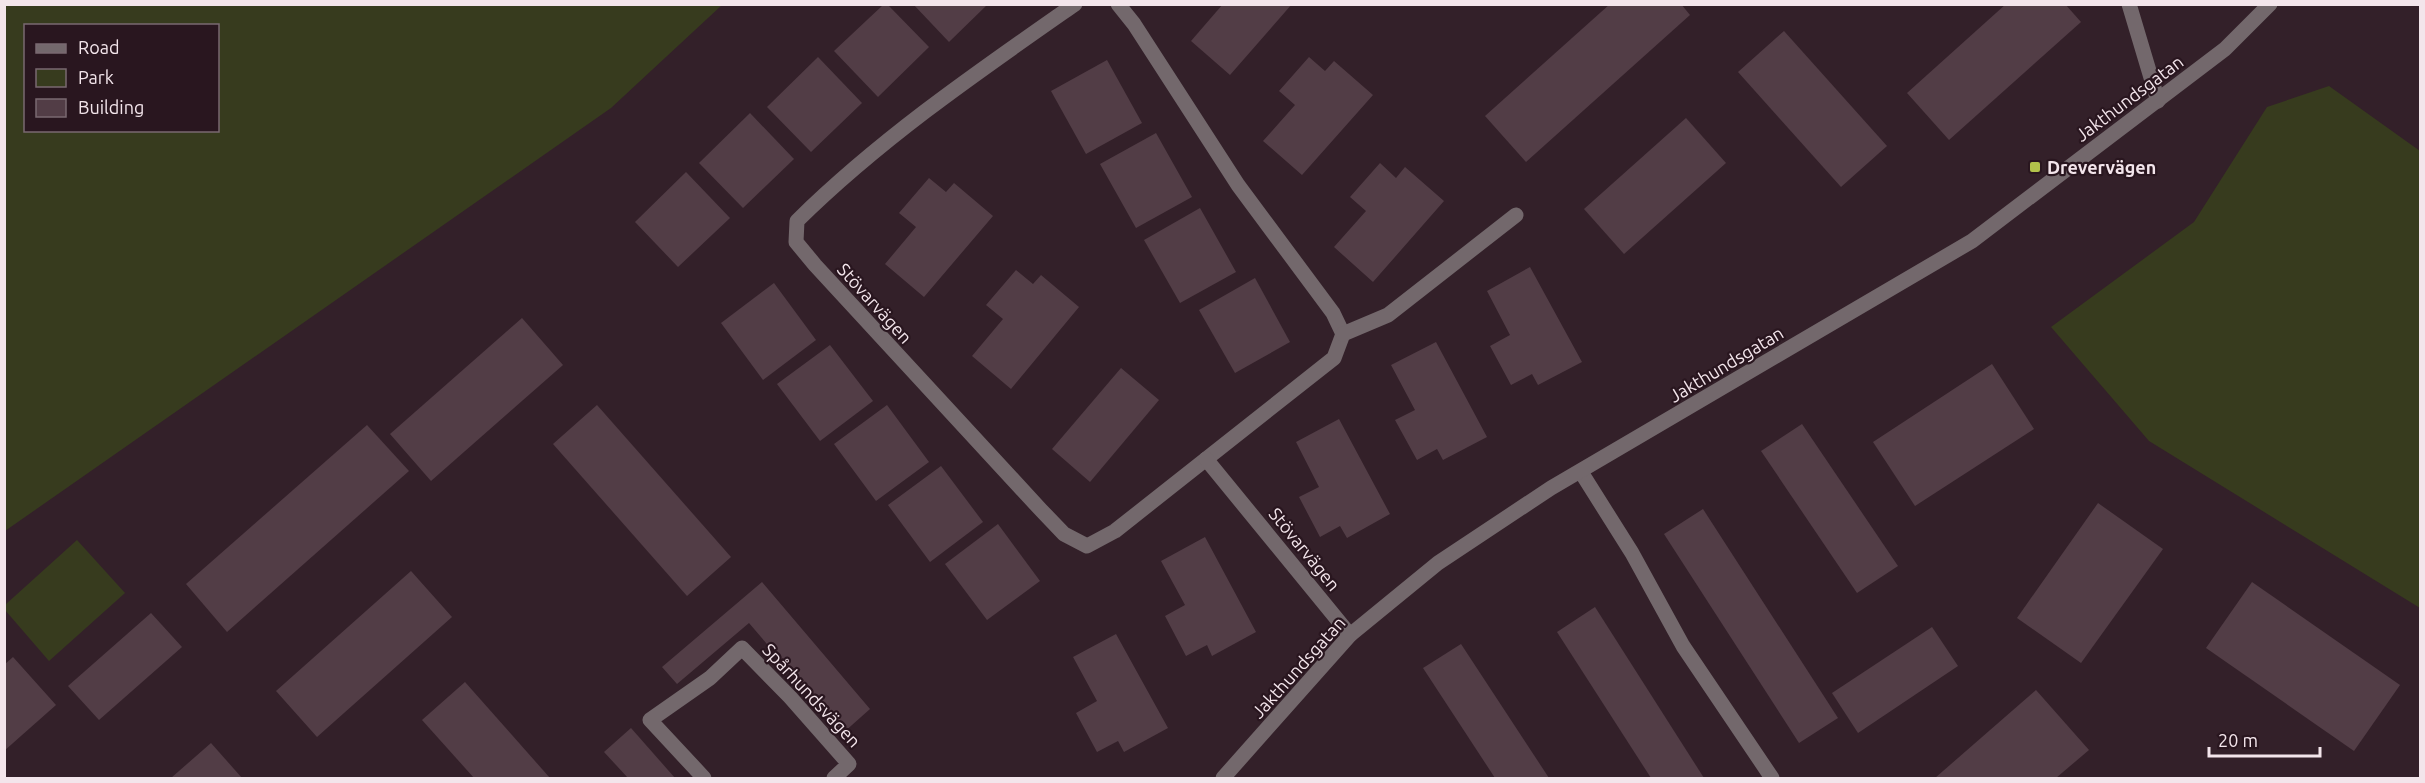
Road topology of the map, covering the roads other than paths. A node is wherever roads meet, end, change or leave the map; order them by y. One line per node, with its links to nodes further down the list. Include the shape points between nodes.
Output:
1 (1076, 4): 8 (street, Stövarvägen, via 910,124 822,197 797,221 796,242 921,383 1064,534 1087,546 1115,531)
2 (1118, 4): 7 (street, via 1238,185 1333,313)
3 (2129, 4): 5 (street)
4 (2270, 4): 5 (street, Jakthundsgatan, via 2225,49)
5 (2158, 101): 9 (street, Jakthundsgatan, via 1972,241)
6 (1516, 215): 7 (street, via 1388,315)
7 (1342, 334): 8 (street, Stövarvägen, via 1334,358)
8 (1206, 459): 10 (street, Stövarvägen)
9 (1581, 472): 10 (street, Jakthundsgatan, via 1438,563); 14 (street, via 1632,553 1683,646)
10 (1350, 635): 13 (street, Jakthundsgatan)
11 (704, 778): 12 (street, Spårhundsvägen, via 650,720 710,678 742,648 849,764)
12 (834, 778)
13 (1223, 778)
14 (1772, 778)

